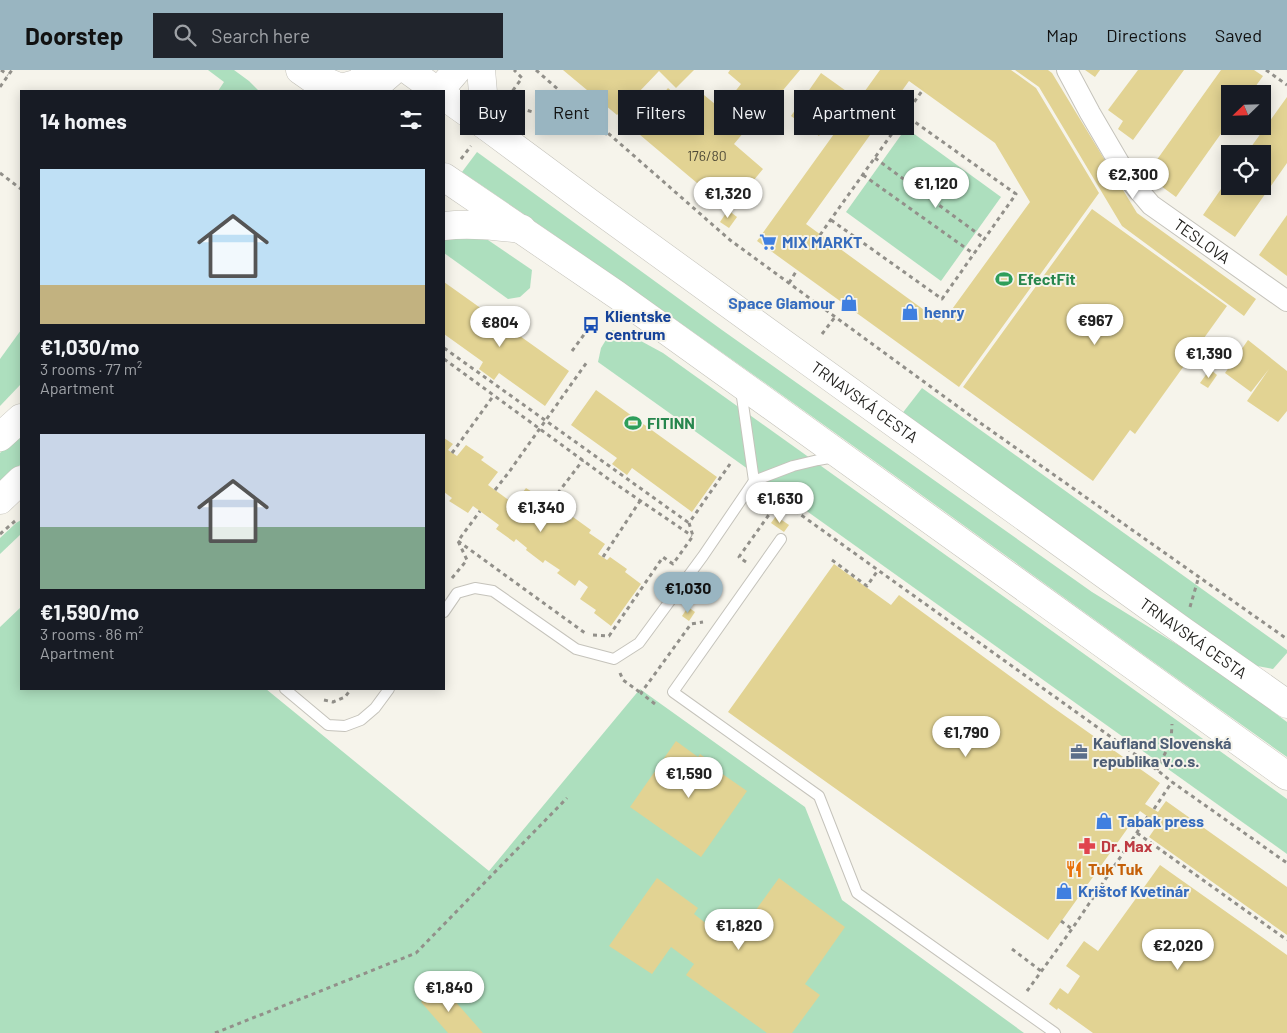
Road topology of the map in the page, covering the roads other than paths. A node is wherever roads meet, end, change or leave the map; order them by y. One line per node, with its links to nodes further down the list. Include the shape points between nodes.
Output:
1 (368, 70): 7 (main road, via 359,83 341,88)
2 (394, 70): 9 (main road)
3 (408, 70): 10 (main road)
4 (457, 70): 11 (main road)
5 (481, 70): 12 (main road)
6 (1067, 70): 19 (street, TESLOVA, via 1128,178 1151,205)
7 (301, 71): 8 (main road)
8 (329, 90)
9 (371, 90)
10 (437, 90)
11 (439, 90)
12 (483, 90)
13 (445, 97): 14 (main road, TRNAVSKÁ CESTA)
14 (460, 107)
15 (498, 135): 31 (main road, TRNAVSKÁ CESTA)
16 (445, 178): 18 (main road)
17 (445, 226): 18 (main road)
18 (522, 229): 20 (main road)
19 (1287, 301)
20 (740, 384): 23 (main road); 24 (lane)
21 (20, 419): 22 (main road)
22 (0, 437)
23 (840, 456): 24 (lane, via 794,466); 32 (main road)
24 (754, 481): 28 (lane, via 639,643 614,659 576,649 493,590 475,588 457,593)
25 (20, 482): 26 (main road)
26 (7, 508)
27 (781, 539): 33 (lane, via 673,692 819,796 857,892)
28 (445, 611)
29 (285, 690): 30 (lane, via 328,725 345,726 361,720)
30 (388, 690)
31 (1287, 704)
32 (1287, 776)
33 (1056, 1033)

